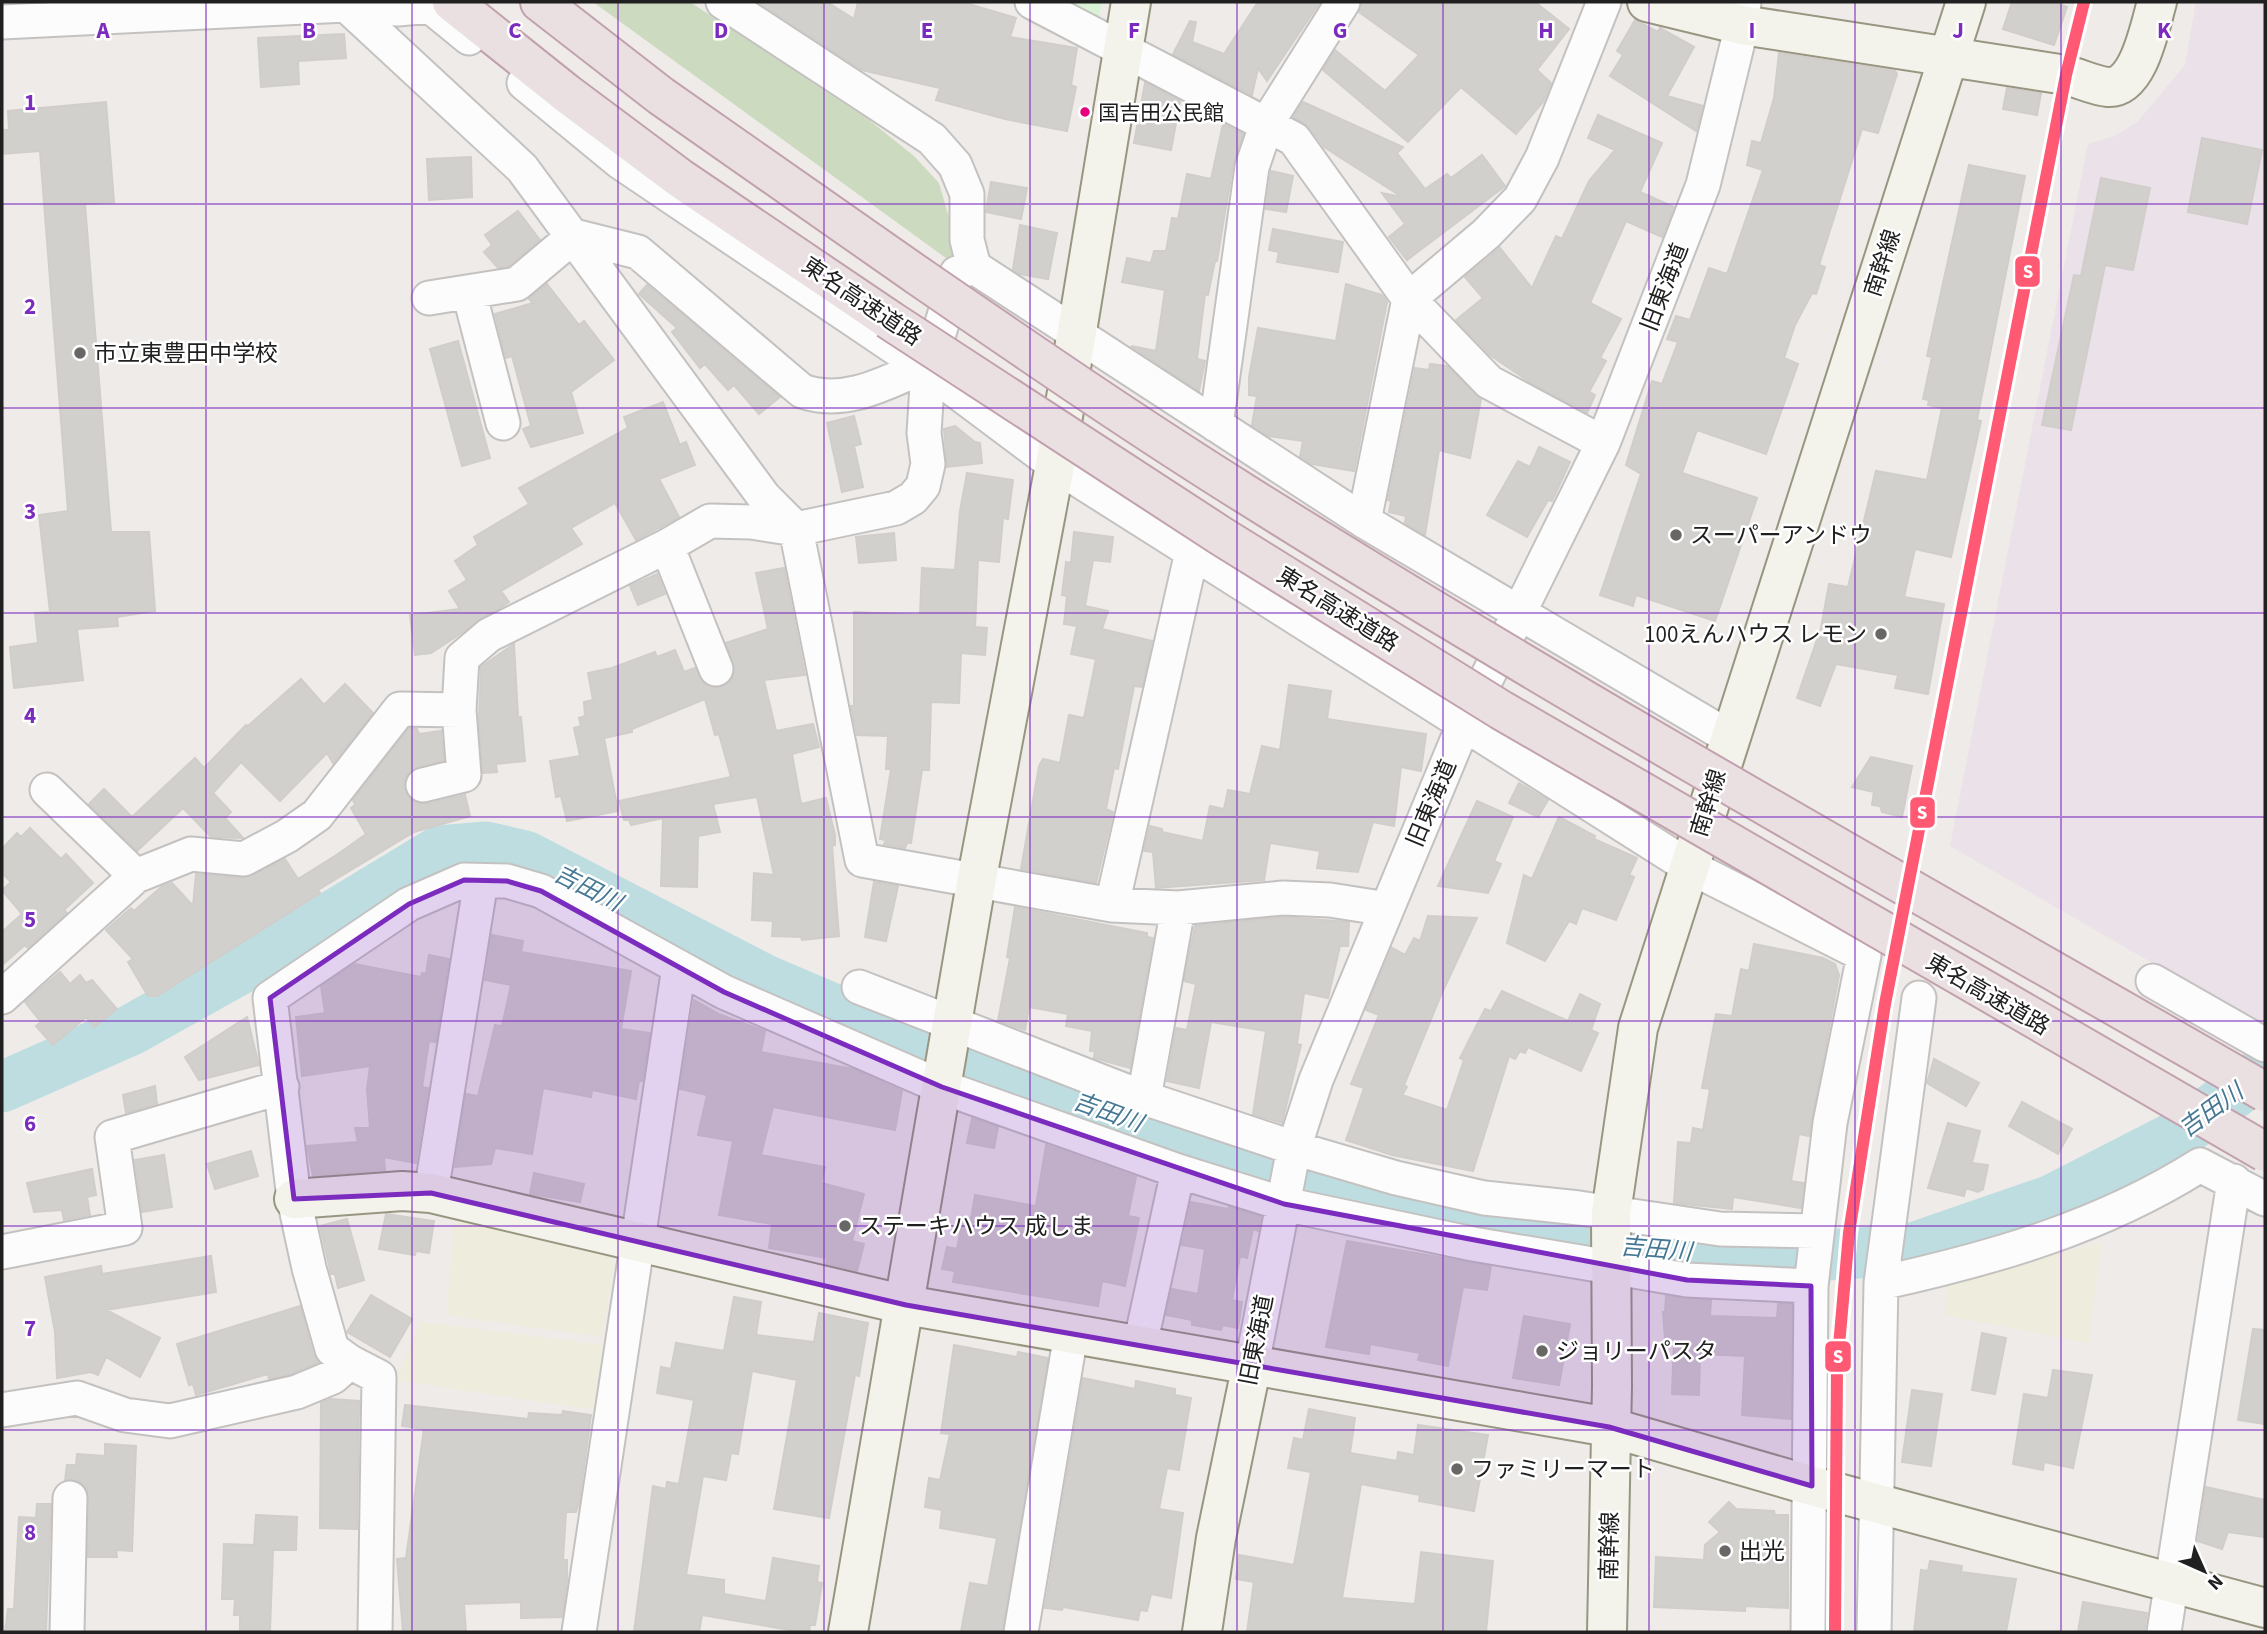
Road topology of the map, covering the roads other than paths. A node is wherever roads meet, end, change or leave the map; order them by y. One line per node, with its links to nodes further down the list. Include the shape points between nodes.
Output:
1 (540, 2): 56 (highway, bridge, via 661,96 917,275 1248,496 1514,657)
2 (723, 2): 19 (street, via 932,139 955,165 967,194)
3 (1032, 2): 15 (street)
4 (1131, 2): 15 (street)
5 (1343, 2): 17 (street)
6 (1604, 2): 22 (street, via 1542,158 1520,199)
7 (1647, 2): 13 (street)
8 (1966, 2): 16 (street, 南幹線)
9 (2157, 2): 16 (street, via 2135,71 2123,83 2110,87 2066,75)
10 (436, 3): 12 (street, via 398,9); 24 (street, via 620,162); 59 (highway, 東名高速道路, bridge, via 681,179 1221,536 1500,710)
11 (273, 5): 12 (street); 14 (street)
12 (346, 5): 18 (street, via 522,168)
13 (1743, 13): 16 (street); 27 (street, 旧東海道, via 1703,185)
14 (2, 22)
15 (1122, 50): 17 (street); 23 (street)
16 (1948, 58): 37 (street, 南幹線)
17 (1267, 123): 22 (street, via 1294,139); 26 (street, via 1252,167)
18 (574, 236): 20 (street, via 517,284); 24 (street, via 638,252 802,391 820,397 866,392); 30 (street, via 764,497)
19 (967, 240): 23 (street, via 974,267); 24 (street)
20 (469, 292): 21 (street); 25 (street)
21 (429, 298)
22 (1409, 299): 27 (street, via 1489,382); 29 (street)
23 (1077, 337): 26 (street); 28 (street)
24 (925, 369): 28 (street); 30 (street, via 924,433 929,464 923,486 896,508)
25 (503, 423)
26 (1216, 425): 29 (street)
27 (1603, 443): 33 (street, 旧東海道)
28 (1055, 465): 32 (street); 43 (street)
29 (1364, 521): 33 (street)
30 (796, 528): 31 (street, via 710,521); 43 (street, via 862,860)
31 (667, 546): 34 (street); 35 (street, via 489,635 462,658)
32 (1192, 552): 36 (street); 44 (street)
33 (1520, 611): 36 (street, 旧東海道); 37 (street)
34 (716, 669)
35 (458, 710): 38 (street, via 464,775); 41 (street, via 400,709 317,815 244,859 191,855)
36 (1463, 726): 40 (street); 46 (street, 旧東海道)
37 (1729, 737): 40 (street, 南幹線)
38 (423, 785)
39 (47, 790): 41 (street)
40 (1688, 866): 66 (street, 南幹線, via 1637,1028); 67 (street, via 1864,955 1829,1123)
41 (136, 876): 50 (street)
42 (481, 881): 47 (street, via 507,881 541,891); 54 (street, via 464,880 409,904 270,998); 62 (street)
43 (976, 883): 44 (street); 52 (street)
44 (1112, 905): 45 (street)
45 (1178, 908): 46 (street, via 1283,898); 57 (street)
46 (1387, 909): 58 (street, 旧東海道, via 1316,1080)
47 (679, 967): 55 (street, via 724,992); 68 (street)
48 (2152, 981): 53 (street)
49 (859, 987): 52 (street)
50 (2, 997)
51 (1919, 998): 71 (street)
52 (953, 1026): 55 (street); 57 (street)
53 (2265, 1045)
54 (282, 1087): 63 (street); 69 (street, via 112,1137 125,1228)
55 (942, 1087): 60 (street); 73 (street)
56 (2265, 1093)
57 (1144, 1098): 58 (street)
58 (1294, 1148): 65 (street, 旧東海道); 66 (street, via 1484,1198)
59 (2265, 1152)
60 (1178, 1171): 65 (street); 75 (street)
61 (2234, 1181): 64 (street); 71 (street, via 2200,1165 2152,1196 2024,1247); 83 (street)
62 (431, 1193): 63 (street); 68 (street)
63 (294, 1199): 76 (street, via 332,1349)
64 (2265, 1199)
65 (1284, 1204): 70 (street); 77 (street, 旧東海道)
66 (1611, 1213): 67 (street, via 1720,1230); 70 (street, 南幹線)
67 (1816, 1231): 72 (street)
68 (636, 1240): 73 (street); 87 (street)
69 (2, 1252)
70 (1611, 1268): 72 (street, via 1687,1280); 79 (street, 南幹線)
71 (1881, 1283): 82 (street)
72 (1811, 1286): 80 (street)
73 (906, 1305): 74 (street); 88 (street)
74 (1072, 1334): 75 (street); 89 (street)
75 (1140, 1345): 77 (street)
76 (350, 1362): 78 (street, via 333,1377 297,1392 170,1421 125,1415 76,1398); 86 (street, via 379,1377)
77 (1252, 1364): 79 (street); 90 (street, 旧東海道)
78 (2, 1410)
79 (1609, 1427): 80 (street); 91 (street, 南幹線)
80 (1812, 1486): 82 (street); 92 (street)
81 (70, 1498): 85 (street)
82 (1875, 1503): 83 (street); 93 (street)
83 (2172, 1583): 84 (street); 94 (street)
84 (2265, 1608)
85 (66, 1632)
86 (375, 1632)
87 (579, 1632)
88 (848, 1632)
89 (1021, 1632)
90 (1202, 1632)
91 (1607, 1632)
92 (1808, 1632)
93 (1874, 1632)
94 (2164, 1632)

